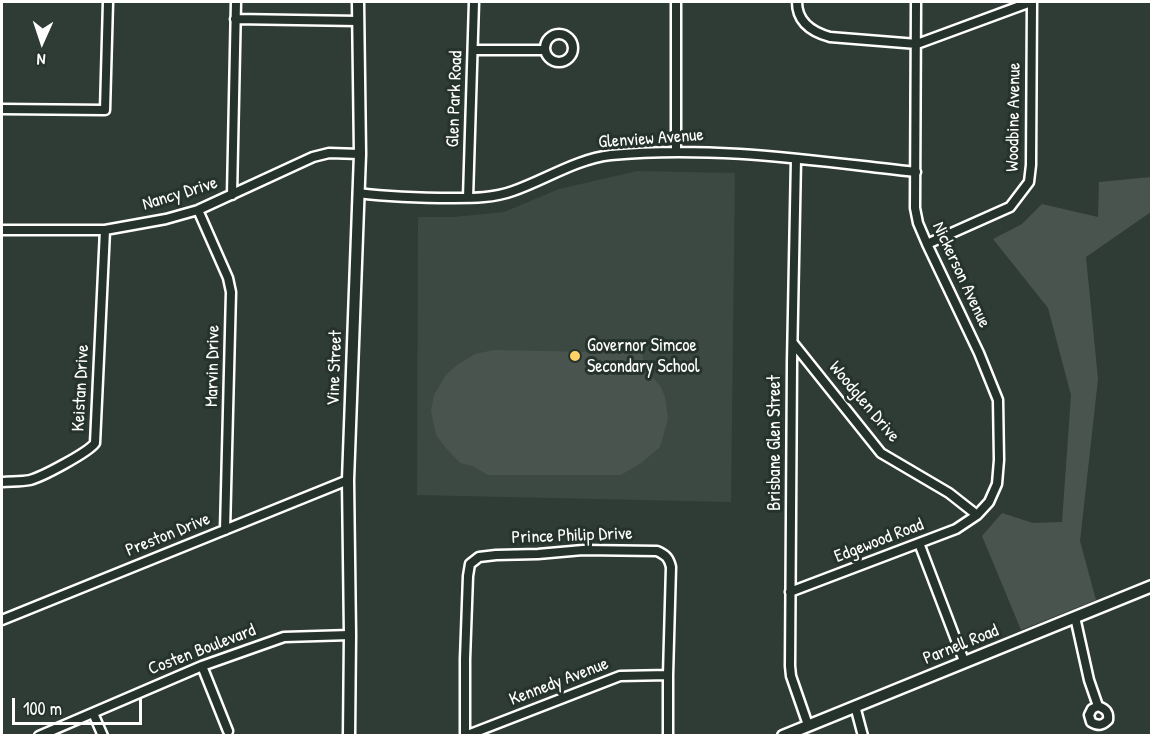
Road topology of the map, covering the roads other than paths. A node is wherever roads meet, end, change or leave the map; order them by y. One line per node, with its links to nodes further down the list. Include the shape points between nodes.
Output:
1 (108, 2): 14 (street, via 105,110)
2 (236, 2): 9 (street)
3 (358, 2): 10 (street, Vine Street)
4 (474, 2): 12 (street, Glen Park Road)
5 (676, 2): 15 (street)
6 (797, 2): 11 (street, via 800,18 817,34)
7 (916, 2): 11 (street, Nickerson Avenue)
8 (1032, 2): 11 (street); 25 (street, Woodbine Avenue, via 1029,182 1010,207)
9 (236, 19): 10 (street); 20 (street)
10 (358, 21): 16 (street, Vine Street)
11 (916, 44): 18 (street, Nickerson Avenue)
12 (473, 50): 13 (street); 21 (street, Glen Park Road)
13 (544, 50)
14 (2, 109)
15 (676, 151): 17 (street, Glenview Avenue); 21 (street, Glenview Avenue, via 608,155 558,171 512,192)
16 (360, 154): 19 (street, Vine Street); 20 (street, Nancy Drive, via 313,157)
17 (796, 159): 18 (street, Glenview Avenue); 26 (street, Brisbane Glen Street)
18 (916, 172): 25 (street, Nickerson Avenue, via 915,208)
19 (358, 193): 21 (street, Glenview Avenue); 27 (street, Vine Street)
20 (232, 195): 22 (street, Nancy Drive)
21 (468, 198)
22 (198, 210): 24 (street, Nancy Drive); 30 (street, Marvin Drive, via 231,292)
23 (2, 230): 24 (street, Nancy Drive)
24 (105, 230): 28 (street, Keistan Drive, via 95,443 77,457 30,480)
25 (927, 244): 29 (street, Nickerson Avenue, via 998,400 997,484 989,502)
26 (793, 343): 29 (street, Woodglen Drive, via 881,453); 33 (street, Brisbane Glen Street)
27 (348, 480): 30 (street, Preston Drive); 36 (street, Vine Street)
28 (2, 482)
29 (977, 514): 31 (street, Edgewood Road, via 956,529)
30 (225, 530): 35 (street, Preston Drive)
31 (919, 543): 33 (street, Edgewood Road); 37 (street)
32 (1152, 586): 34 (street, Parnell Road)
33 (790, 592): 43 (street, Brisbane Glen Street, via 791,676)
34 (1076, 617): 37 (street, Parnell Road); 41 (street)
35 (2, 620)
36 (350, 635): 38 (street, Costen Boulevard, via 284,637); 47 (street, Vine Street)
37 (964, 661): 40 (street, Parnell Road)
38 (202, 666): 42 (street, Costen Boulevard); 44 (street)
39 (668, 675): 48 (street, Kennedy Avenue, via 620,676); 48 (street, Prince Philip Drive, via 671,567 664,554 583,550 478,557 470,564 468,576); 49 (street, Prince Philip Drive)
40 (855, 706): 43 (street, Parnell Road); 51 (street)
41 (1098, 706)
42 (93, 713): 45 (street, Costen Boulevard); 46 (street)
43 (808, 725): 50 (street, Parnell Road)
44 (228, 731)
45 (39, 735)
46 (103, 735)
47 (349, 735)
48 (465, 735)
49 (668, 735)
50 (783, 735)
51 (863, 735)

